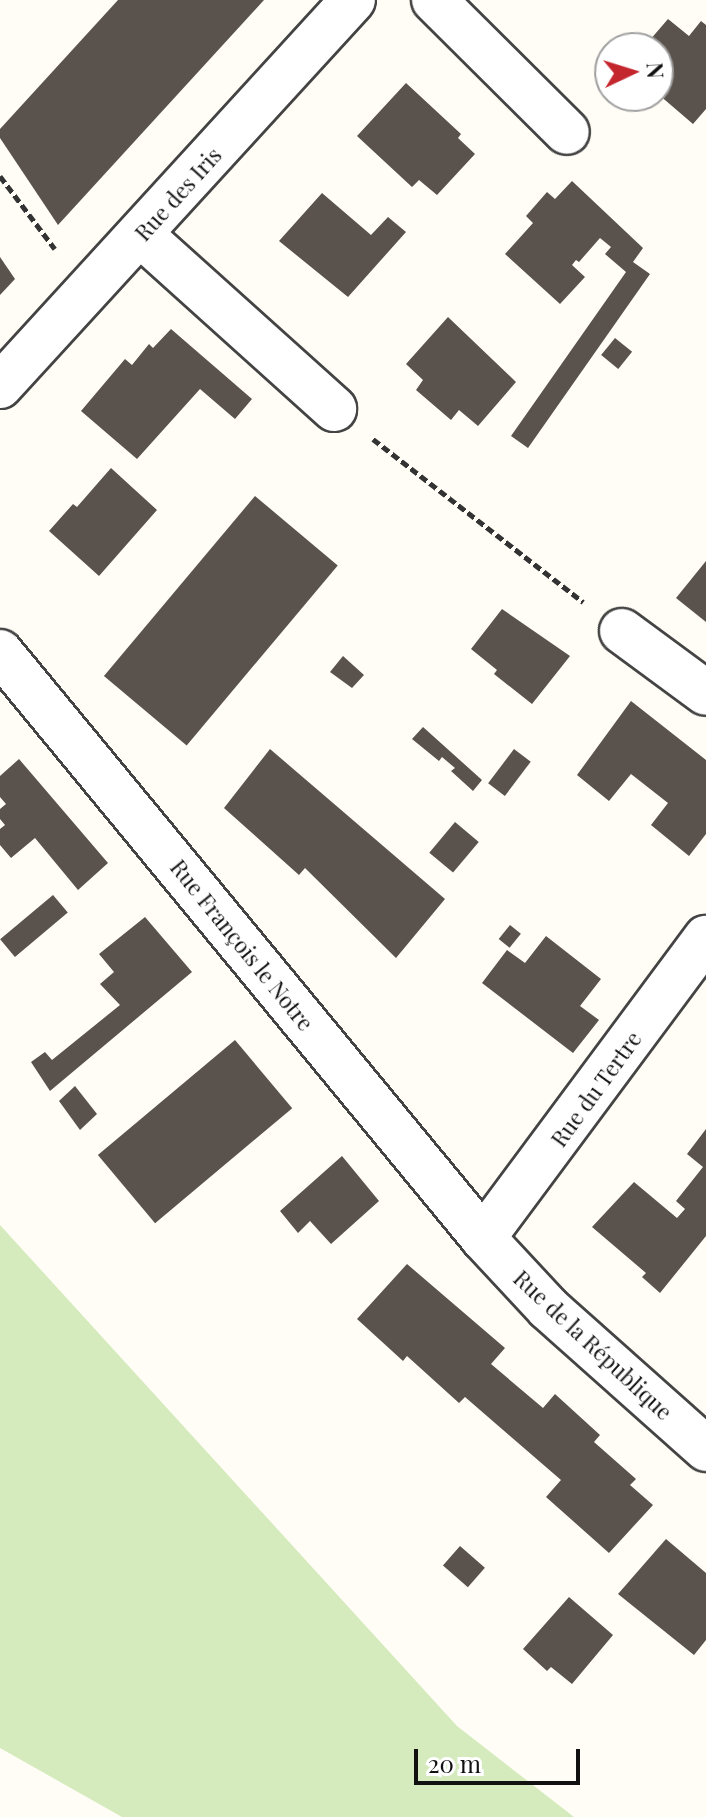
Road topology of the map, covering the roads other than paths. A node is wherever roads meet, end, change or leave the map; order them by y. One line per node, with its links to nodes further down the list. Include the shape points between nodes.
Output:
1 (353, 0): 4 (street, Rue des Iris)
2 (434, 0): 3 (street)
3 (567, 132)
4 (141, 235): 5 (street, Rue des Iris); 6 (street)
5 (0, 386)
6 (334, 409)
7 (622, 631): 9 (street)
8 (0, 652): 11 (street, Rue François le Notre)
9 (706, 693)
10 (706, 938): 11 (street, Rue du Tertre)
11 (483, 1238): 12 (street, Rue de la République, via 548,1308)
12 (706, 1449)

